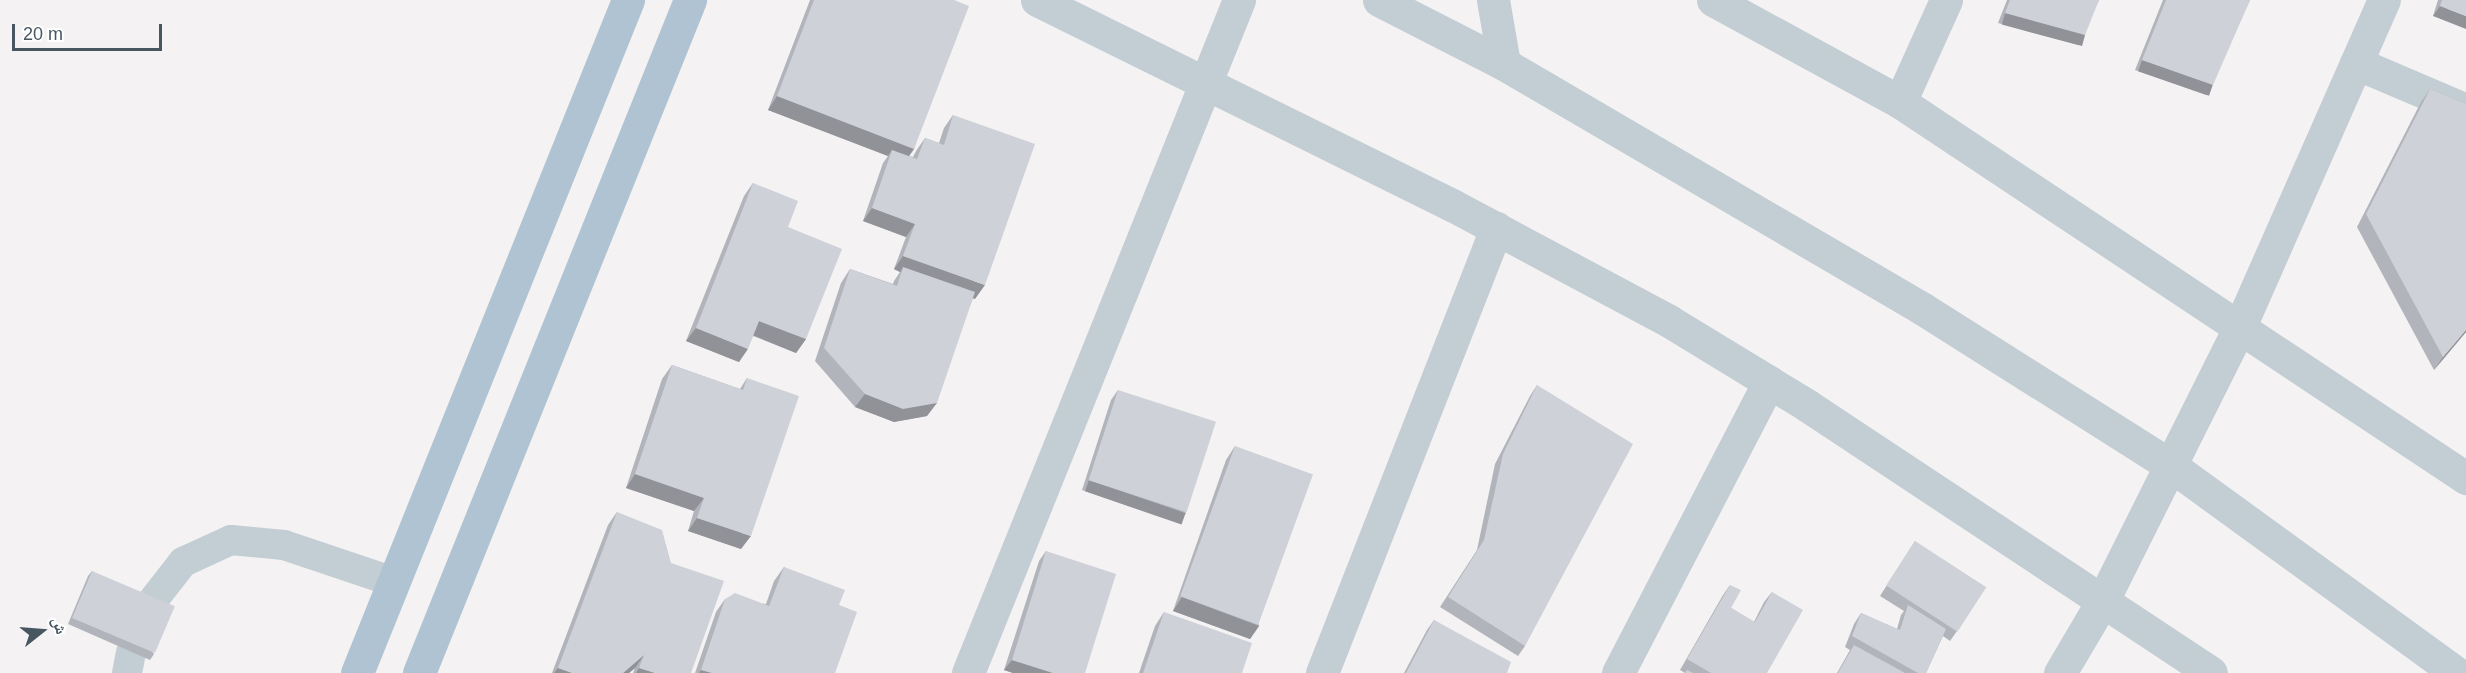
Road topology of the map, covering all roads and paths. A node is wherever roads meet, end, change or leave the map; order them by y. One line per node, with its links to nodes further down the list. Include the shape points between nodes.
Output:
1 (628, 0): 20 (main road)
2 (690, 0): 24 (main road)
3 (1037, 0): 12 (street)
4 (1239, 0): 12 (street)
5 (1380, 0): 11 (street)
6 (1493, 0): 11 (street)
7 (1713, 0): 13 (street)
8 (1946, 0): 13 (street)
9 (2384, 0): 10 (street)
10 (2356, 63): 14 (street); 16 (street)
11 (1504, 64): 18 (street, via 1923,309)
12 (1205, 86): 15 (street); 25 (street)
13 (1900, 102): 16 (street)
14 (2466, 110)
15 (1496, 228): 17 (street); 26 (street)
16 (2241, 324): 18 (street); 19 (street)
17 (1769, 382): 21 (street); 27 (street)
18 (2170, 465): 21 (street); 30 (street)
19 (2466, 478)
20 (391, 581): 22 (lane, via 284,545 231,540 183,561); 23 (main road)
21 (2103, 600): 28 (street); 29 (street)
22 (151, 603)
23 (357, 673)
24 (419, 673)
25 (968, 673)
26 (1322, 673)
27 (1618, 673)
28 (2060, 673)
29 (2211, 673)
30 (2456, 673)

